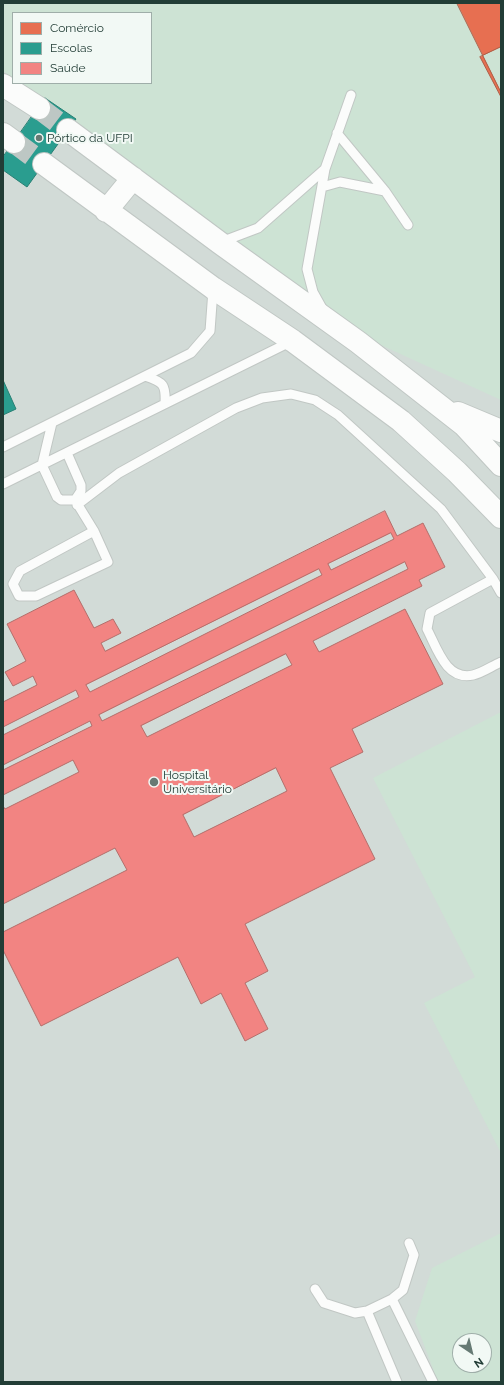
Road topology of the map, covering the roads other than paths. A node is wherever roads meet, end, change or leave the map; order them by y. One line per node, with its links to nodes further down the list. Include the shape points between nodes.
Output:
1 (3, 85): 3 (main road)
2 (351, 95): 5 (lane)
3 (39, 108)
4 (68, 130): 8 (main road)
5 (337, 133): 7 (lane); 10 (lane)
6 (44, 164): 11 (main road)
7 (325, 169): 9 (lane); 13 (lane, via 258,228)
8 (133, 178): 11 (main road); 13 (main road)
9 (322, 187): 10 (lane, via 340,182); 15 (lane, via 307,269 313,292)
10 (385, 191): 12 (lane)
11 (106, 211): 14 (main road)
12 (408, 225)
13 (220, 243): 15 (main road)
14 (213, 288): 16 (main road); 17 (lane, via 210,332 191,353)
15 (329, 322): 19 (main road)
16 (293, 341): 18 (lane); 28 (main road, via 401,421)
17 (145, 376): 18 (lane, via 159,380 164,386); 20 (lane)
18 (165, 404): 23 (lane)
19 (438, 405): 21 (main road); 25 (main road, via 464,425)
20 (52, 423): 22 (lane); 24 (lane)
21 (501, 431)
22 (3, 447)
23 (67, 453): 24 (lane); 27 (lane, via 81,485)
24 (42, 465): 26 (lane); 27 (lane, via 57,497)
25 (501, 465)
26 (3, 484)
27 (76, 503): 29 (lane); 30 (lane, via 119,473 236,408 262,398 291,394 315,400 338,415 436,504)
28 (501, 517)
29 (94, 531): 29 (lane, via 20,570 13,584 19,596 36,596 108,562)
30 (493, 579): 31 (lane); 32 (lane, via 430,613 427,629 448,669 459,674 473,675)
31 (501, 593)
32 (501, 662)
33 (409, 1243): 35 (lane, via 414,1255 403,1290)
34 (315, 1289): 36 (lane, via 324,1303 355,1313)
35 (392, 1299): 36 (lane); 38 (lane)
36 (367, 1311): 37 (lane)
37 (397, 1382)
38 (433, 1382)

